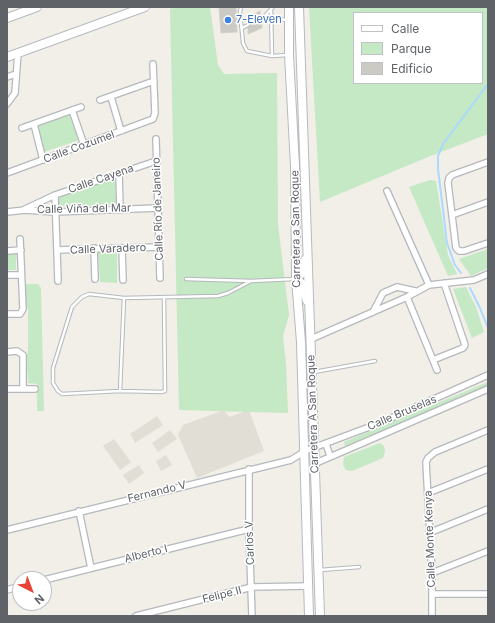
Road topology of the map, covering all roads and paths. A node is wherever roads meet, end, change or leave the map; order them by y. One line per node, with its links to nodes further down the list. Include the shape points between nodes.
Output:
1 (35, 7): 7 (main road)
2 (145, 7): 13 (main road)
3 (241, 7): 12 (lane)
4 (289, 7): 10 (main road, Carretera a San Roque)
5 (299, 7): 43 (main road, Carretera a San Roque)
6 (272, 8): 9 (lane); 9 (lane, via 262,19)
7 (22, 10): 8 (main road)
8 (7, 18)
9 (272, 20): 10 (lane); 15 (lane)
10 (289, 20): 14 (main road, Carretera a San Roque)
11 (248, 25): 12 (lane)
12 (242, 28): 15 (lane, via 244,47 247,51)
13 (18, 53): 16 (main road); 18 (street)
14 (289, 55): 15 (lane); 61 (main road, Carretera a San Roque, via 295,166)
15 (272, 56)
16 (7, 57)
17 (153, 64): 20 (street)
18 (16, 74): 19 (street); 23 (street, via 15,93)
19 (7, 77)
20 (154, 81): 21 (street); 28 (street, Calle Cozumel, via 155,113 150,120)
21 (111, 97): 22 (street); 28 (street)
22 (100, 100)
23 (7, 104)
24 (81, 106): 25 (street)
25 (72, 110): 26 (street); 30 (street)
26 (34, 124): 27 (street); 31 (street)
27 (22, 128)
28 (121, 131): 30 (street, Calle Cozumel)
29 (156, 139): 32 (street, Calle Río de Janeiro)
30 (84, 145): 31 (street, Calle Cozumel)
31 (43, 160): 34 (street, Calle Cozumel)
32 (156, 161): 35 (street, Calle Cayena); 39 (street, Calle Río de Janeiro)
33 (488, 162): 45 (street, via 449,178)
34 (7, 171)
35 (119, 173): 37 (street, Calle Cayena); 40 (street)
36 (387, 191): 66 (street)
37 (55, 196): 41 (street, Calle Cayena); 42 (street)
38 (488, 202): 45 (street)
39 (158, 208): 40 (street, Calle Viña del Mar); 48 (street, Calle Río de Janeiro)
40 (120, 209): 42 (street, Calle Viña del Mar)
41 (24, 210): 42 (street, Calle Viña del Mar); 44 (street, Calle Viña del Mar)
42 (55, 212): 53 (street)
43 (306, 212): 54 (main road, Carretera A San Roque)
44 (8, 213)
45 (452, 215): 47 (street, via 456,248 459,252)
46 (20, 239): 52 (street)
47 (488, 243)
48 (159, 247): 50 (street, Calle Varadero); 58 (street, Calle Río de Janeiro)
49 (94, 248): 50 (street, Calle Varadero); 53 (street, Calle Varadero); 59 (street)
50 (122, 248): 62 (street)
51 (7, 250): 52 (street)
52 (21, 250): 57 (street)
53 (56, 250): 63 (street)
54 (308, 252): 61 (main road, via 302,273); 71 (main road, Carretera A San Roque)
55 (488, 274): 65 (street, via 474,280)
56 (7, 275): 57 (street)
57 (21, 275): 73 (street, via 23,310 17,314)
58 (160, 278)
59 (95, 279)
60 (186, 279): 64 (lane)
61 (296, 279): 64 (lane); 71 (main road, via 301,283); 89 (main road, Carretera a San Roque, via 302,342)
62 (123, 280)
63 (58, 281)
64 (251, 281): 68 (lane, via 224,295)
65 (444, 283): 66 (street); 76 (street, via 465,345)
66 (429, 285): 67 (street)
67 (415, 291): 69 (street); 72 (street, via 397,287 383,293)
68 (164, 297): 70 (lane); 85 (lane, via 166,389 162,392)
69 (407, 297): 72 (street); 76 (street)
70 (124, 298): 85 (lane); 85 (lane, via 94,293 82,296 77,301 69,312 52,373 55,387 62,394)
71 (310, 304): 74 (main road, Carretera A San Roque)
72 (373, 312): 74 (street)
73 (7, 314)
74 (311, 339): 79 (main road, Carretera A San Roque)
75 (7, 352): 82 (street, via 23,355)
76 (433, 360): 78 (street)
77 (374, 361): 79 (lane)
78 (437, 370)
79 (312, 373): 88 (main road, Carretera A San Roque)
80 (488, 375): 87 (street, Calle Bruselas)
81 (7, 389): 82 (street)
82 (23, 389): 83 (street)
83 (35, 389)
84 (488, 389): 90 (street, Calle Bruselas)
85 (120, 391)
86 (488, 430): 94 (street, Calle Monte Kenya, via 435,452 428,458)
87 (326, 444): 88 (street, Calle Bruselas); 90 (street)
88 (315, 448): 89 (street, Calle Bruselas); 91 (main road, Carretera A San Roque)
89 (305, 451): 92 (street, Fernando V, via 291,460); 106 (main road, Carretera A San Roque)
90 (330, 456): 91 (street, Calle Bruselas)
91 (316, 463): 103 (main road, Carretera A San Roque)
92 (249, 469): 96 (street, Fernando V); 97 (street, Carlos V)
93 (488, 470): 94 (street)
94 (428, 494): 99 (street, Calle Monte Kenya)
95 (488, 509): 99 (street)
96 (79, 511): 98 (street, Fernando V); 102 (street)
97 (249, 529): 102 (street, Alberto I); 107 (street, Carlos V)
98 (7, 530)
99 (429, 533): 104 (street, Calle Monte Kenya)
100 (488, 551): 104 (street)
101 (359, 567): 103 (lane)
102 (92, 568): 105 (street, Alberto I)
103 (318, 570): 113 (main road, Carretera A San Roque)
104 (432, 573): 108 (street, Calle Monte Kenya)
105 (52, 578)
106 (309, 586): 107 (street, Felipe II); 112 (main road, Carretera A San Roque)
107 (252, 587): 110 (street, Felipe II); 111 (street, Carlos V)
108 (432, 594): 109 (street); 114 (street, Calle Monte Kenya)
109 (488, 594)
110 (136, 616)
111 (252, 616)
112 (309, 616)
113 (320, 616)
114 (432, 616)

